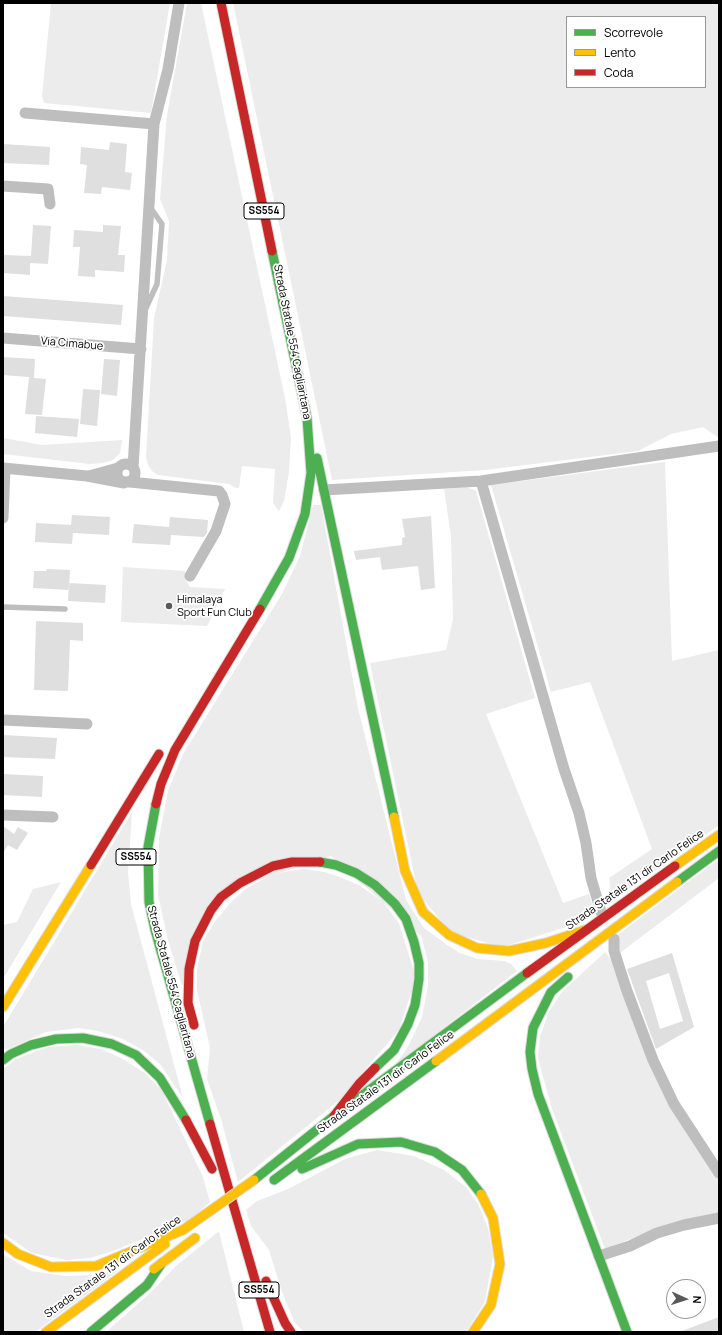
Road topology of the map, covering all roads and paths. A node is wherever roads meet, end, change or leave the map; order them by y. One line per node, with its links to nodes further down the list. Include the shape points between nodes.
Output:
1 (179, 3): 4 (street, via 168,69)
2 (221, 3): 9 (highway, Strada Statale 554 Cagliaritana / SS554)
3 (25, 113): 4 (street)
4 (154, 124): 8 (street)
5 (3, 186): 6 (street, via 48,189)
6 (50, 204)
7 (3, 338): 8 (street, Via Cimabue)
8 (140, 349): 12 (street, via 135,431)
9 (307, 418): 17 (highway); 37 (highway, Strada Statale 554 Cagliaritana / SS554, via 310,479 305,514 288,558 273,588 175,750 161,784 152,818 148,848 149,902)
10 (719, 446): 14 (street)
11 (4, 468): 13 (street); 18 (street)
12 (127, 468): 13 (street); 15 (street, via 134,478); 15 (street, via 118,476); 16 (street)
13 (87, 476): 15 (street)
14 (481, 481): 17 (street); 29 (street, via 579,813 591,878)
15 (127, 482): 16 (street)
16 (156, 484): 19 (street, via 218,491 222,495 225,504 216,531)
17 (324, 490): 30 (highway, via 404,871 423,912 449,935 477,948 509,951 546,943)
18 (3, 518)
19 (190, 576)
20 (3, 607): 21 (lane)
21 (65, 610)
22 (3, 720): 23 (street)
23 (87, 724)
24 (146, 792): 33 (highway, via 161,751)
25 (3, 815): 26 (street)
26 (53, 818)
27 (719, 835): 30 (highway, Strada Statale 131 dir Carlo Felice)
28 (719, 851): 32 (highway, Strada Statale 131 dir Carlo Felice)
29 (601, 912)
30 (585, 930): 38 (highway, Strada Statale 131 dir Carlo Felice)
31 (614, 939): 40 (street, via 614,951 653,1060 674,1104)
32 (578, 957): 48 (highway, via 567,979 551,992 540,1011 533,1028 530,1052 538,1094); 55 (highway, Strada Statale 131 dir Carlo Felice, via 265,1187 358,1144 401,1142 435,1152 462,1170 480,1192 493,1218 500,1264 492,1305)
33 (3, 1007)
34 (196, 1032): 38 (highway, via 188,1003 189,969 195,941 221,897 255,874 273,866 292,862 315,861 336,865 356,873 375,885 406,919 419,963 419,980 408,1024 394,1050 359,1084)
35 (199, 1053): 37 (highway)
36 (3, 1060): 39 (highway, via 31,1045 56,1039 83,1038 112,1044 136,1055 160,1078 213,1172)
37 (196, 1074): 47 (highway, SS554)
38 (334, 1116): 44 (highway, Strada Statale 131 dir Carlo Felice, bridge, via 254,1180)
39 (199, 1124)
40 (719, 1173)
41 (218, 1191): 42 (highway, via 225,1214)
42 (246, 1200)
43 (719, 1218): 48 (street, via 657,1233 630,1246)
44 (183, 1230): 46 (highway, via 96,1266 51,1267 18,1254); 51 (highway, Strada Statale 131 dir Carlo Felice)
45 (198, 1236): 49 (highway)
46 (3, 1243)
47 (247, 1249): 53 (highway, SS554); 54 (highway, via 257,1254 262,1271)
48 (598, 1256): 56 (highway)
49 (162, 1262): 50 (highway); 52 (highway, via 147,1284)
50 (138, 1280)
51 (46, 1332)
52 (90, 1332)
53 (270, 1332)
54 (291, 1332)
55 (473, 1332)
56 (627, 1332)

